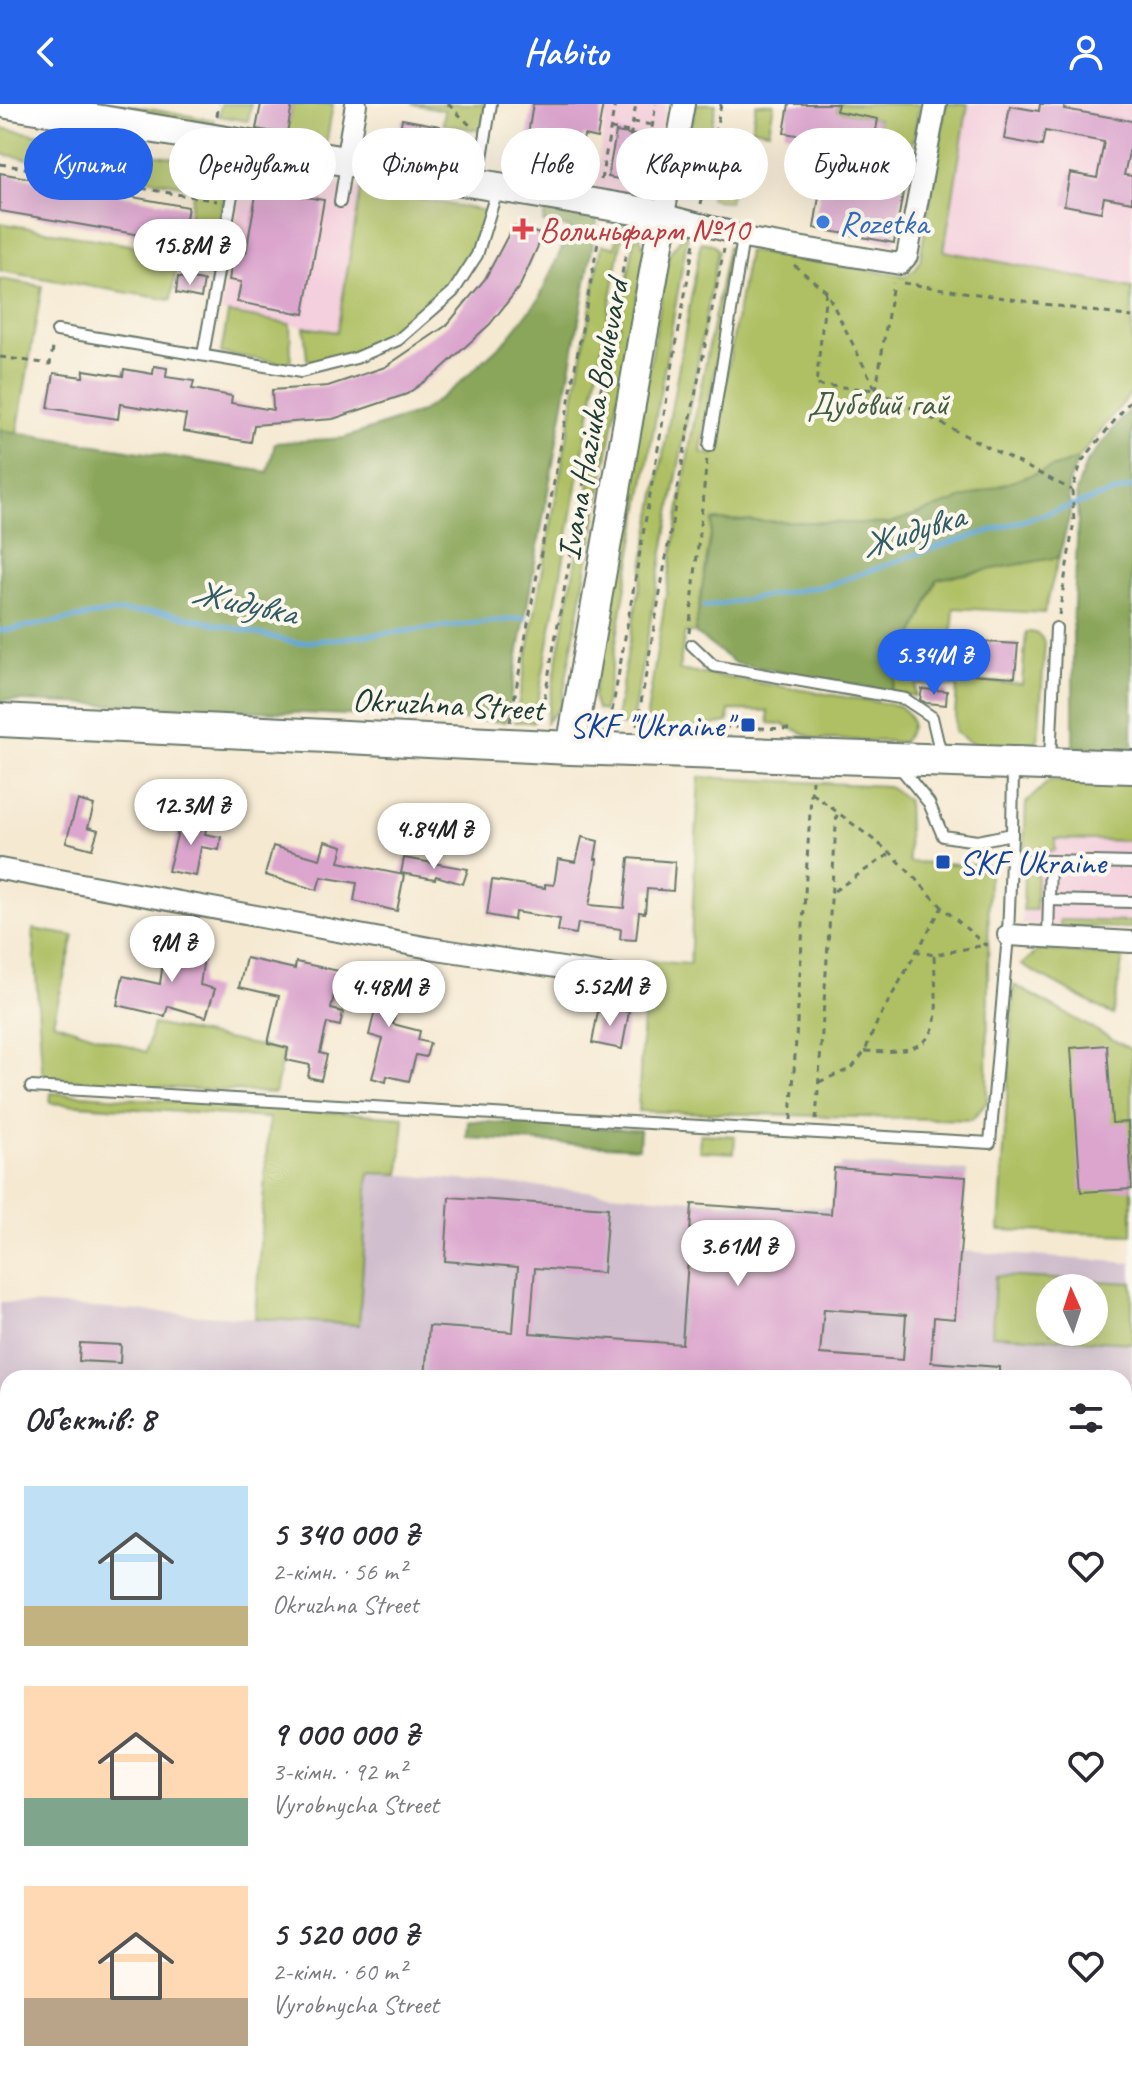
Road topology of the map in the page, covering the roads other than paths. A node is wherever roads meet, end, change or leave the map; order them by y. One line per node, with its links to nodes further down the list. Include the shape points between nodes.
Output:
1 (7, 104): 6 (street)
2 (356, 104): 8 (street)
3 (491, 104): 9 (lane, via 485,140)
4 (684, 104): 12 (street, Ivana Haziuka Boulevard)
5 (936, 104): 13 (street, via 907,256 900,264)
6 (169, 132)
7 (336, 148): 8 (street)
8 (348, 149): 9 (street); 11 (lane)
9 (488, 184): 12 (street, via 628,197); 15 (lane, via 477,255 453,292 398,340 301,372)
10 (232, 200): 15 (lane)
11 (340, 202)
12 (664, 215): 13 (street); 20 (street, Ivana Haziuka Boulevard)
13 (735, 235): 16 (lane)
14 (57, 331): 15 (lane)
15 (203, 355)
16 (709, 446)
17 (1056, 628): 24 (lane)
18 (692, 645): 22 (lane, via 714,666 905,699 932,717)
19 (0, 720): 20 (main road, Okruzhna Street)
20 (571, 748): 21 (main road, Okruzhna Street)
21 (893, 759): 22 (main road, Okruzhna Street); 26 (lane, via 929,803 943,836 977,841)
22 (942, 761): 23 (main road, Okruzhna Street)
23 (1014, 763): 24 (main road, Okruzhna Street); 26 (lane)
24 (1049, 765): 25 (main road, Okruzhna Street)
25 (1132, 767)
26 (1012, 834): 27 (lane)
27 (1010, 860): 28 (lane); 33 (lane)
28 (1050, 861): 29 (lane); 31 (lane)
29 (1132, 863)
30 (0, 869): 36 (street, via 430,948)
31 (1049, 900): 32 (lane); 34 (lane)
32 (1132, 902)
33 (1008, 935): 34 (street); 37 (lane, via 990,1143)
34 (1048, 937): 35 (street)
35 (1132, 942)
36 (635, 979)
37 (31, 1087)

